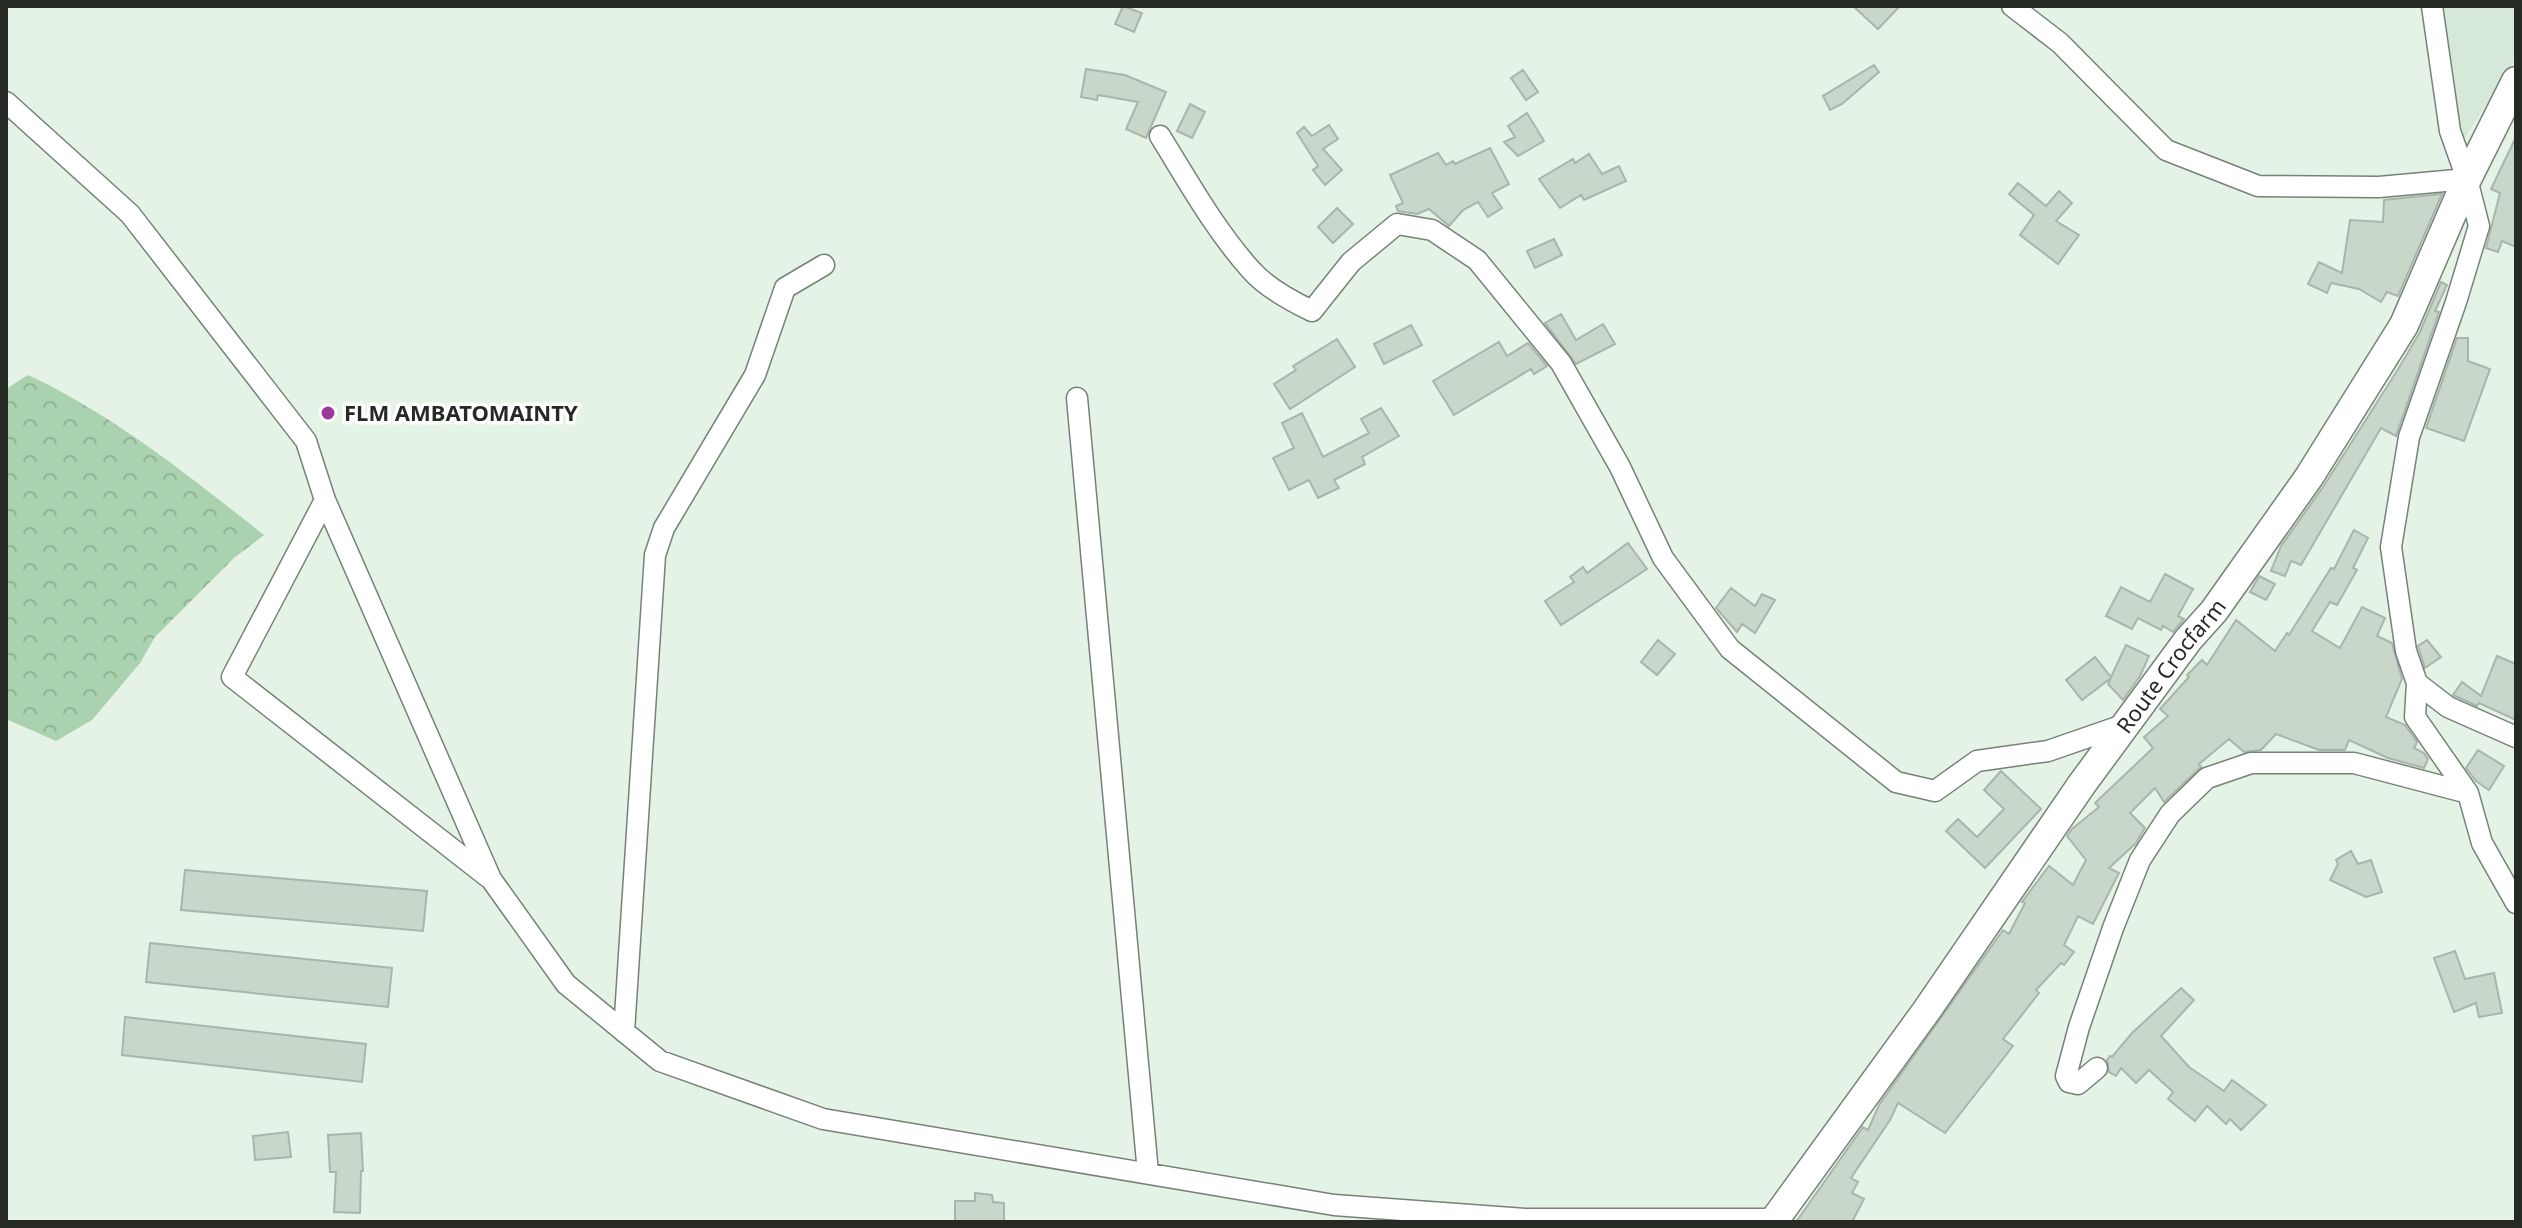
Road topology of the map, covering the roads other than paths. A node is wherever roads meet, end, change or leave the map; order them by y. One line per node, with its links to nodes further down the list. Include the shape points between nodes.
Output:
1 (2012, 6): 6 (street, via 2060,43 2166,150 2258,186 2379,187)
2 (2432, 6): 6 (street, via 2450,131)
3 (2516, 81): 6 (street, Route Crocfarm)
4 (6, 102): 9 (street, via 130,214 306,441)
5 (1160, 136): 11 (street, via 1252,272 1312,311 1351,262 1397,224 1432,230 1477,260 1561,363 1620,467 1663,558 1730,649 1896,782 1935,791 1977,761 2048,751)
6 (2467, 179): 10 (street, via 2479,226 2409,437 2391,547 2406,651); 11 (street, Route Crocfarm, via 2404,325 2309,477)
7 (824, 265): 16 (street, via 785,288 755,375 664,528 655,555)
8 (1077, 398): 18 (street)
9 (325, 500): 14 (street); 14 (street, via 232,677)
10 (2417, 683): 12 (street, via 2448,707); 13 (street, via 2415,717)
11 (2127, 723): 20 (street, Route Crocfarm)
12 (2516, 737)
13 (2468, 793): 15 (street, via 2482,843); 17 (street, via 2354,763 2251,763 2207,778 2170,814 2140,860 2113,928 2066,1076 2078,1084)
14 (491, 879): 16 (street, via 566,984)
15 (2516, 903)
16 (624, 1032): 18 (street, via 660,1061 823,1119)
17 (2097, 1068)
18 (1148, 1173): 19 (street, via 1334,1205)
19 (1592, 1220): 20 (street)
20 (1774, 1220)

